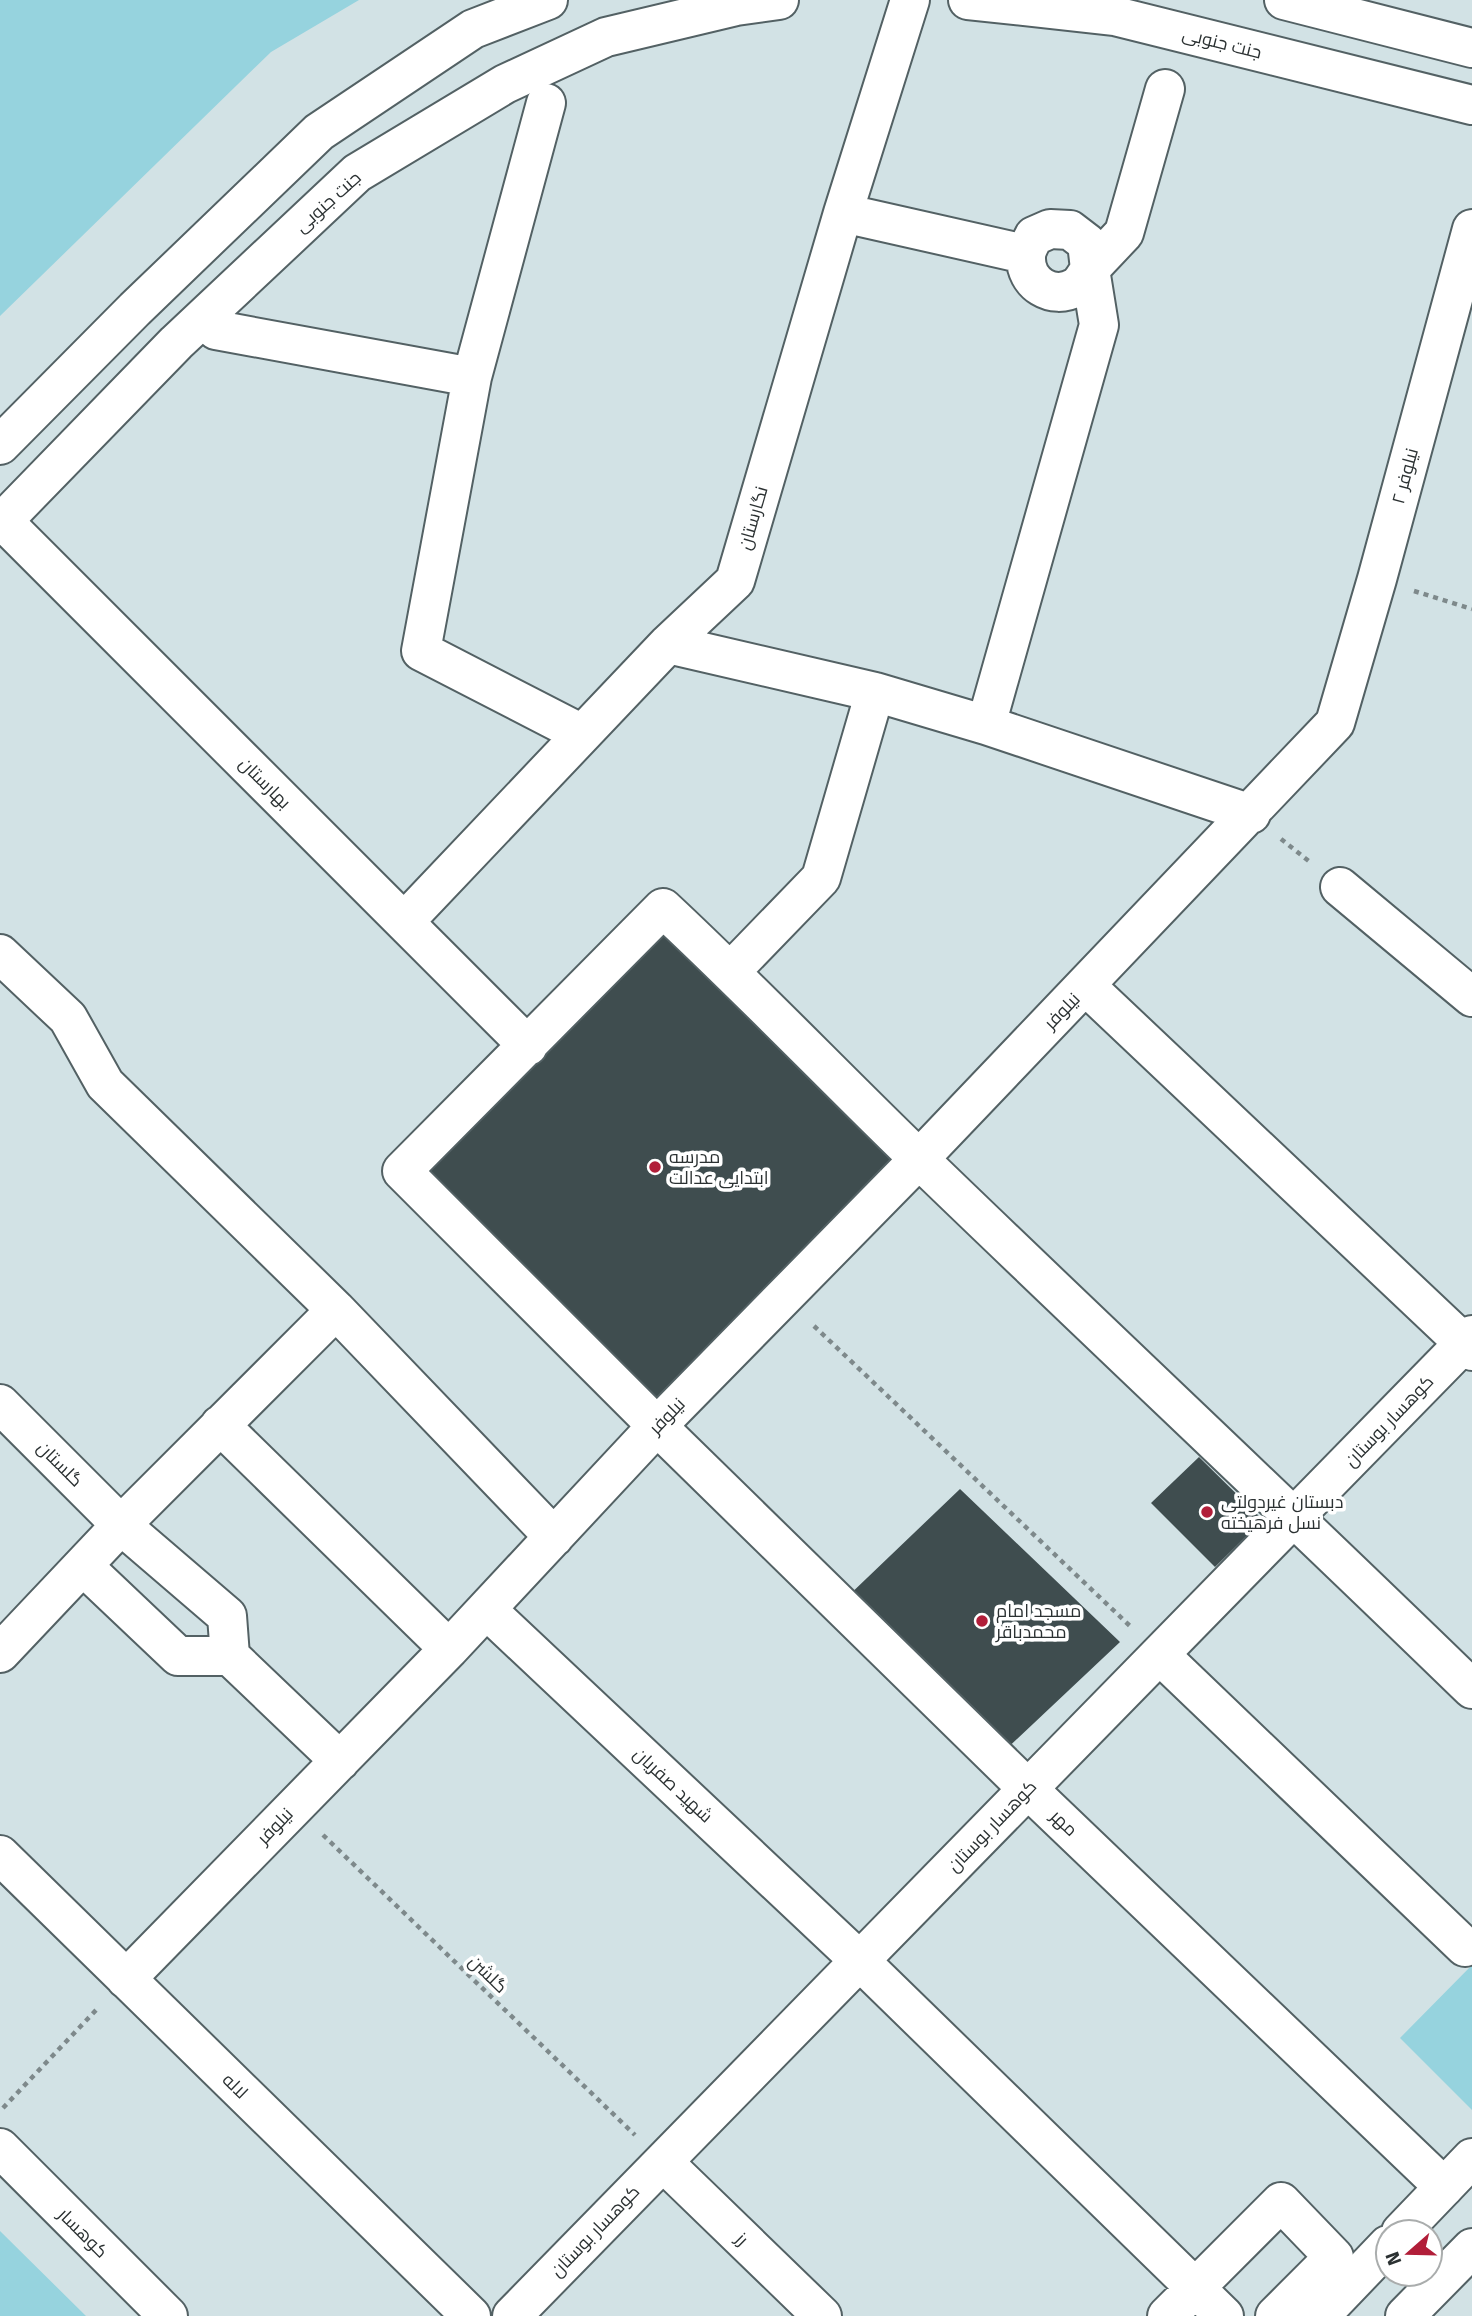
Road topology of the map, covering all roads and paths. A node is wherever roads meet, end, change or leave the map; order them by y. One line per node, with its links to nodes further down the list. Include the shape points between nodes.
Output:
1 (548, 0): 15 (street, via 473,29 319,132)
2 (779, 0): 16 (street, جنت جنوبی, via 606,37 505,84 357,173 176,343)
3 (909, 0): 10 (street, نگارستان)
4 (968, 0): 9 (street, جنت جنوبی, via 1115,16)
5 (1284, 0): 6 (street)
6 (1472, 48)
7 (1165, 89): 12 (street, via 1124,233)
8 (546, 103): 14 (street)
9 (1472, 105)
10 (842, 213): 12 (street, via 1025,254 1034,236 1050,229 1070,230 1087,243); 19 (street, نگارستان, via 735,581)
11 (1472, 229): 17 (street, نیلوفر ۲)
12 (1090, 269): 22 (street, via 1099,325)
13 (216, 330): 14 (street)
14 (472, 377): 23 (street, via 421,651)
15 (0, 444)
16 (1, 522): 26 (street, بهارستان)
17 (1377, 579): 18 (path); 21 (street, نیلوفر ۲)
18 (1472, 609)
19 (668, 643): 20 (street); 23 (street, نگارستان)
20 (875, 692): 22 (street); 28 (street, via 821,878)
21 (1335, 723): 24 (street, نیلوفر)
22 (986, 725): 24 (street)
23 (582, 734): 26 (street, نگارستان)
24 (1251, 814): 25 (path); 29 (street, نیلوفر)
25 (1340, 887): 30 (street)
26 (404, 922): 31 (street, بهارستان)
27 (0, 954): 34 (street, via 68,1018 105,1084)
28 (731, 971): 31 (street, via 663,908); 32 (street)
29 (1086, 986): 32 (street, نیلوفر); 35 (street)
30 (1472, 997)
31 (528, 1046): 38 (street, مهر, via 402,1171)
32 (919, 1159): 33 (street, نیلوفر); 39 (street)
33 (783, 1296): 38 (street, نیلوفر); 46 (path)
34 (336, 1310): 37 (street); 41 (street)
35 (1469, 1343): 39 (street, کوهسار بوستان)
36 (0, 1404): 40 (street, گلستان)
37 (220, 1425): 40 (street); 44 (street)
38 (657, 1426): 41 (street, نیلوفر); 50 (street, مهر)
39 (1295, 1517): 46 (street, کوهسار بوستان); 48 (street)
40 (121, 1524): 42 (street); 47 (street, گلستان, via 227,1616)
41 (554, 1537): 43 (street, نیلوفر)
42 (83, 1566): 45 (street); 47 (street, via 178,1656)
43 (487, 1609): 44 (street, نیلوفر); 54 (street, شهید صفریان)
44 (449, 1649): 49 (street, نیلوفر)
45 (0, 1653)
46 (1160, 1655): 50 (street, کوهسار بوستان); 53 (street)
47 (230, 1656): 49 (street)
48 (1472, 1689)
49 (340, 1761): 51 (street, نیلوفر)
50 (1028, 1790): 54 (street, کوهسار بوستان); 60 (street, مهر)
51 (293, 1807): 55 (street, نیلوفر); 59 (path, گلشن)
52 (0, 1855): 55 (street, لاله)
53 (1465, 1947)
54 (860, 1961): 59 (street, کوهسار بوستان); 64 (street, شهید صفریان)
55 (126, 1979): 56 (path); 66 (street, لاله)
56 (0, 2111)
57 (0, 2148): 65 (street, کوهسار)
58 (1472, 2158): 60 (street)
59 (663, 2162): 67 (street, کوهسار بوستان); 68 (street, رز)
60 (1444, 2187): 61 (street)
61 (1414, 2218)
62 (1472, 2248): 73 (street)
63 (1374, 2260): 72 (street)
64 (1195, 2288): 69 (street); 70 (street, شهید صفریان); 71 (street, via 1281,2202 1334,2257)
65 (168, 2316)
66 (471, 2316)
67 (512, 2316)
68 (822, 2316)
69 (1167, 2316)
70 (1224, 2316)
71 (1275, 2316)
72 (1320, 2316)
73 (1405, 2316)

